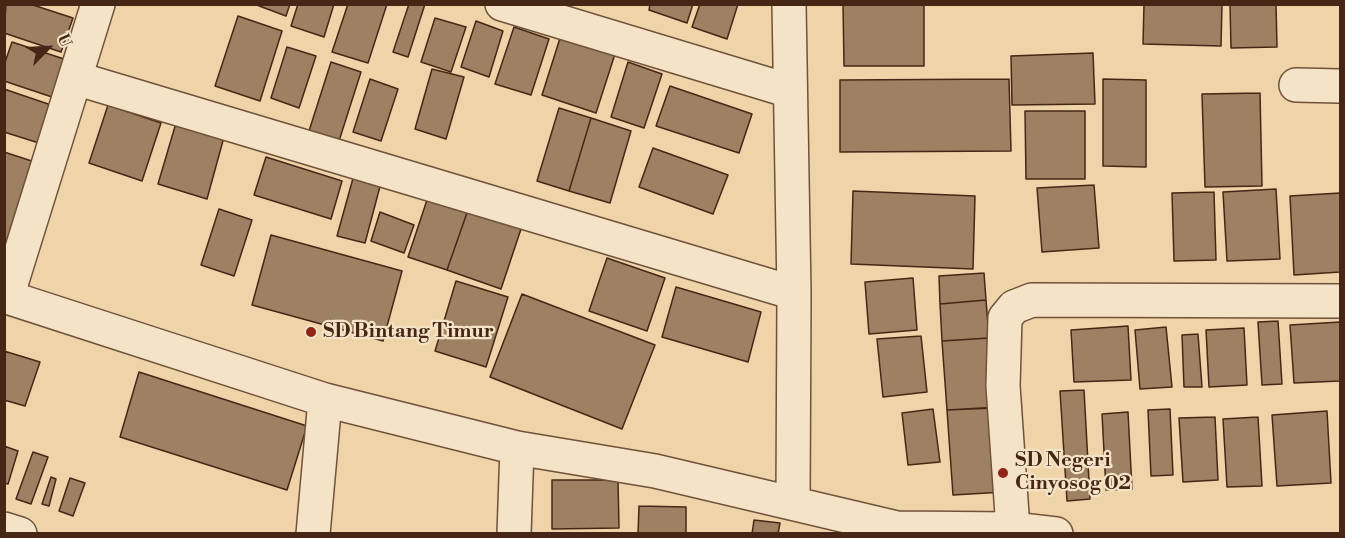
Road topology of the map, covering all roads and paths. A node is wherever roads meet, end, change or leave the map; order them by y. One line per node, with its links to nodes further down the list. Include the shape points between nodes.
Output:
1 (98, 4): 4 (street)
2 (502, 4): 7 (street)
3 (789, 4): 7 (street)
4 (75, 78): 8 (street); 9 (street)
5 (1296, 85): 6 (street)
6 (1341, 86)
7 (790, 91): 8 (street)
8 (794, 293): 13 (street)
9 (6, 296): 11 (street)
10 (1341, 302): 15 (street, via 1032,300 1014,307 1005,318 1003,386)
11 (325, 400): 12 (street); 17 (street)
12 (517, 448): 13 (street, via 655,471); 18 (street)
13 (793, 502): 15 (street, via 897,528)
14 (4, 529): 16 (street)
15 (1034, 532)
16 (20, 534)
17 (313, 534)
18 (514, 534)

